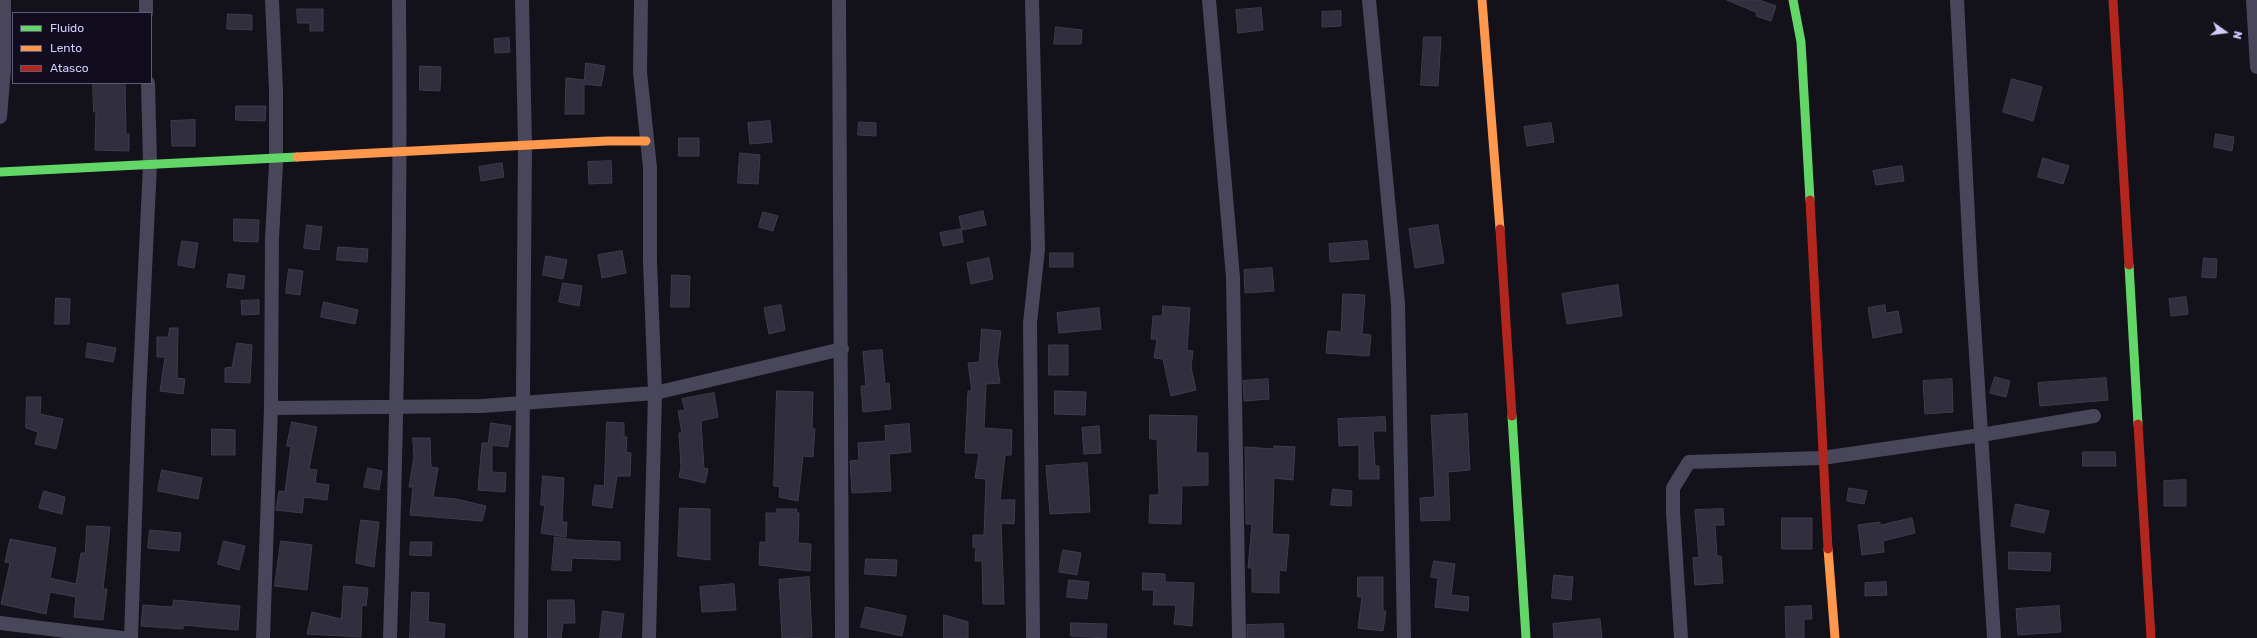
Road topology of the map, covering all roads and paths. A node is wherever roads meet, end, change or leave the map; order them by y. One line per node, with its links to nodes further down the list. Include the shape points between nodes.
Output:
1 (4, 0): 19 (street, via 4,69)
2 (146, 0): 16 (street)
3 (272, 0): 23 (street)
4 (399, 0): 22 (street)
5 (522, 0): 21 (street)
6 (642, 0): 20 (street, via 640,72)
7 (839, 0): 26 (street)
8 (1032, 0): 42 (street, via 1038,249 1030,323)
9 (1209, 0): 43 (street, via 1233,277)
10 (1369, 0): 44 (street, via 1398,304)
11 (1482, 0): 45 (street)
12 (1792, 0): 33 (street, via 1801,42)
13 (1956, 0): 32 (street)
14 (2113, 0): 49 (street)
15 (2253, 0): 17 (street)
16 (146, 12)
17 (2257, 67)
18 (148, 84): 24 (street)
19 (0, 117)
20 (646, 142): 21 (street, via 607,141); 27 (street, via 650,168 650,262)
21 (525, 146): 22 (street); 28 (street)
22 (401, 153): 23 (street); 29 (street)
23 (276, 158): 24 (street); 30 (street, via 272,246)
24 (150, 164): 25 (street); 36 (street)
25 (0, 172)
26 (842, 349): 27 (street); 41 (street)
27 (655, 393): 28 (street); 40 (street)
28 (521, 401): 29 (street, via 482,406); 39 (street)
29 (398, 406): 30 (street); 38 (street)
30 (271, 408): 37 (street)
31 (2094, 416): 32 (street)
32 (1981, 435): 33 (street); 48 (street)
33 (1822, 458): 46 (street, via 1690,462 1673,488); 47 (street)
34 (0, 623): 35 (street)
35 (123, 638)
36 (131, 638)
37 (263, 638)
38 (390, 638)
39 (521, 638)
40 (649, 638)
41 (842, 638)
42 (1033, 638)
43 (1239, 638)
44 (1404, 638)
45 (1526, 638)
46 (1681, 638)
47 (1835, 638)
48 (1994, 638)
49 (2151, 638)

